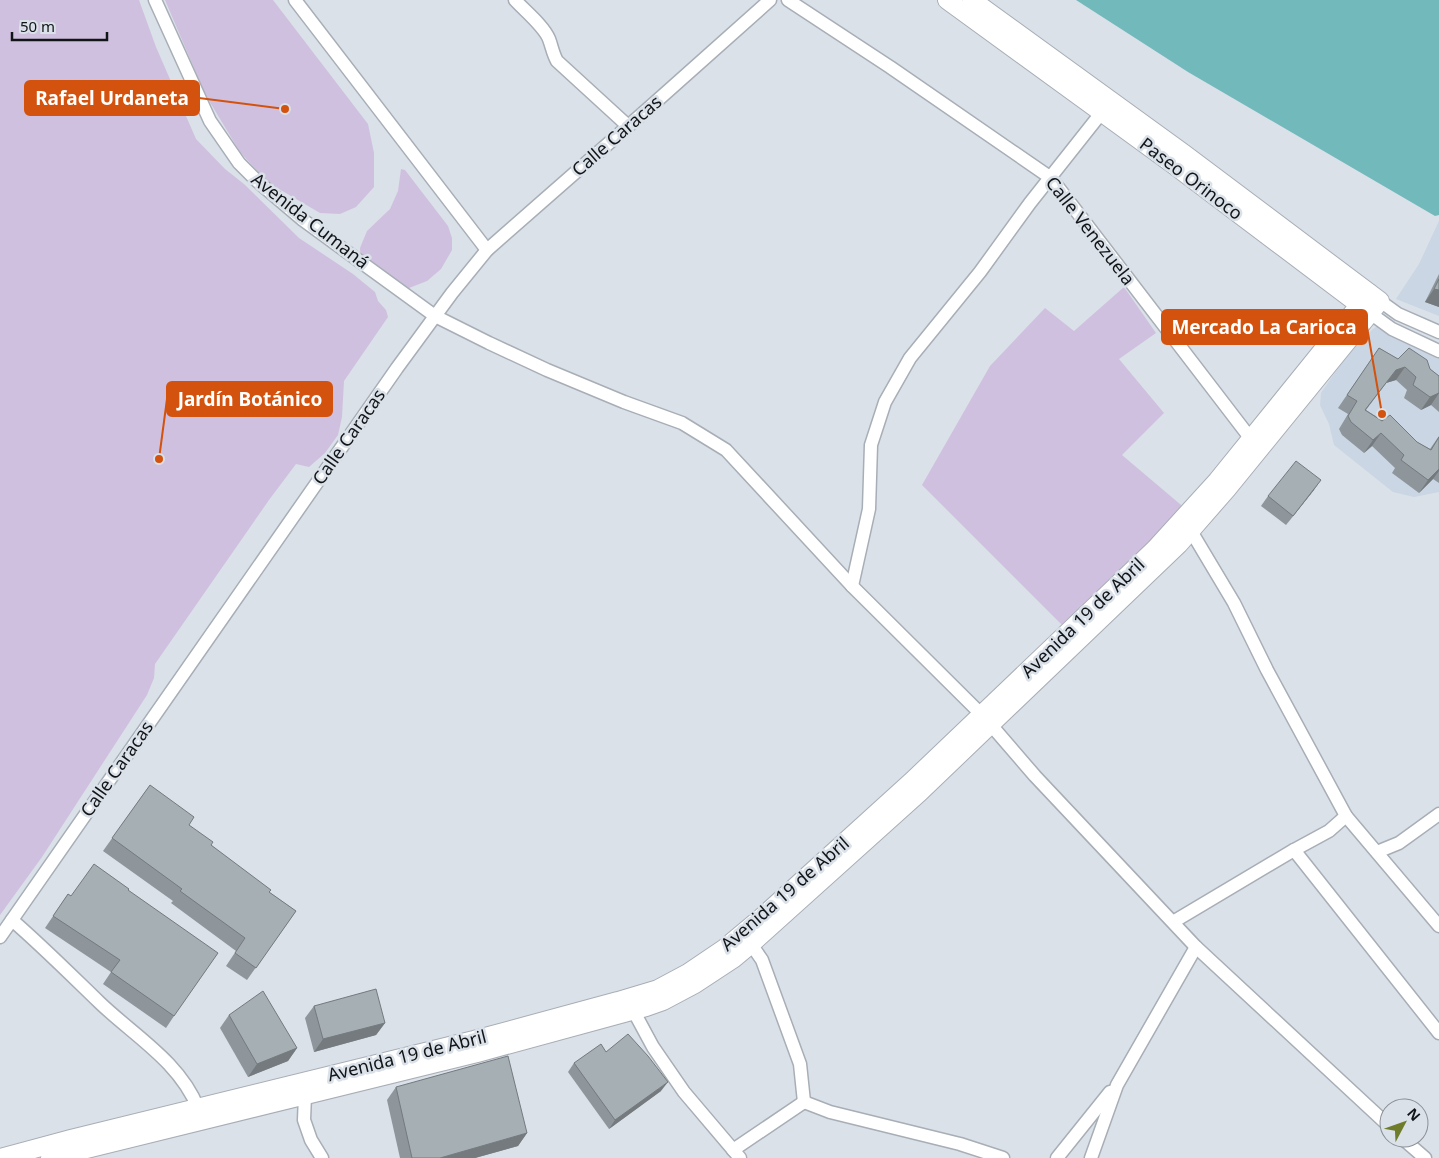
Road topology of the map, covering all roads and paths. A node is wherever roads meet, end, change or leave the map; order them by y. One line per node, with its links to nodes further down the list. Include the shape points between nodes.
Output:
1 (155, 0): 13 (street, Avenida Cumaná, via 210,121 239,163 288,208)
2 (295, 0): 11 (street)
3 (515, 0): 9 (street, via 549,38 557,61)
4 (770, 0): 9 (street, Calle Caracas)
5 (788, 0): 10 (street, Calle Venezuela)
6 (947, 0): 8 (street, Paseo Orinoco)
7 (972, 0): 8 (street, Paseo Orinoco)
8 (1106, 107): 10 (street); 12 (street, Paseo Orinoco, via 1174,165)
9 (628, 126): 11 (street, Calle Caracas)
10 (1051, 178): 16 (street, Calle Venezuela); 18 (street, via 910,358 885,402 871,445 869,509)
11 (487, 250): 13 (street, Calle Caracas)
12 (1370, 303): 14 (street, Paseo Orinoco); 15 (street, Paseo Orinoco, via 1392,329); 16 (street, Avenida 19 de Abril); 17 (street, Avenida 19 de Abril, via 1227,490)
13 (435, 316): 18 (street, Avenida Cumaná, via 547,370 682,423 726,450); 24 (street, Calle Caracas)
14 (1439, 332)
15 (1439, 351)
16 (1250, 439): 19 (street, Avenida 19 de Abril, via 1211,488 1155,549)
17 (1191, 531): 19 (street, Avenida 19 de Abril); 21 (street, via 1234,604 1266,670)
18 (852, 586): 19 (street, Avenida Cumaná)
19 (986, 720): 25 (street, Avenida Cumaná); 28 (street, Avenida 19 de Abril, via 920,792); 35 (street, Avenida 19 de Abril, via 911,782 761,918 724,948 658,989 474,1040)
20 (1439, 814): 23 (street, via 1399,843)
21 (1346, 816): 22 (street, via 1330,831); 23 (street)
22 (1294, 850): 25 (street); 31 (street)
23 (1377, 852): 26 (street)
24 (12, 920): 27 (street, Calle Caracas); 35 (street, via 156,1051 179,1075)
25 (1173, 922): 29 (street, Avenida Cumaná)
26 (1439, 926)
27 (0, 937)
28 (751, 944): 30 (street, Avenida 19 de Abril, via 678,994); 34 (street, via 762,960 800,1064)
29 (1196, 947): 32 (street); 36 (street, Avenida Cumaná)
30 (633, 1010): 33 (street, Avenida 19 de Abril); 38 (street, via 653,1047 684,1092)
31 (1439, 1033)
32 (1117, 1085): 43 (street); 44 (street)
33 (305, 1095): 40 (street, Avenida 19 de Abril); 41 (street, via 304,1120)
34 (804, 1102): 38 (street); 42 (street, via 830,1112)
35 (198, 1108): 39 (street, Avenida 19 de Abril)
36 (1379, 1117)
37 (1414, 1148): 45 (street)
38 (737, 1154)
39 (1, 1157)
40 (50, 1158)
41 (322, 1158)
42 (1003, 1158)
43 (1057, 1158)
44 (1091, 1158)
45 (1425, 1158)

